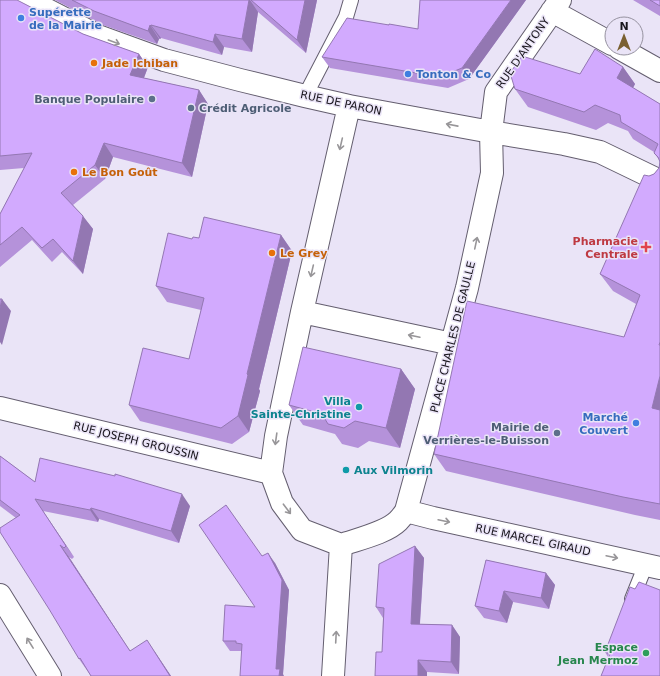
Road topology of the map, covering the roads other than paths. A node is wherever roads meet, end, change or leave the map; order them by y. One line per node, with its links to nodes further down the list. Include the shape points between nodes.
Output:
1 (28, 0): 7 (street, RUE DE PARON, one-way to 7, via 98,36 164,60)
2 (351, 0): 7 (lane, via 346,17)
3 (556, 6): 4 (street); 9 (street, RUE D'ANTONY, via 496,92)
4 (604, 39)
5 (633, 56): 6 (street)
6 (660, 71)
7 (305, 96): 8 (street, RUE DE PARON)
8 (349, 106): 9 (street, RUE DE PARON, one-way to 8); 11 (street, one-way to 11)
9 (491, 132): 10 (street, RUE DE PARON, via 600,152); 12 (street, PLACE CHARLES DE GAULLE, one-way to 9, via 492,173)
10 (660, 181)
11 (302, 312): 12 (street, one-way to 11); 14 (street, one-way to 14, via 276,436)
12 (452, 344): 15 (street, PLACE CHARLES DE GAULLE)
13 (0, 408): 14 (street, RUE JOSEPH GROUSSIN)
14 (271, 474): 16 (street, one-way to 16, via 282,502 302,530)
15 (406, 511): 16 (street, PLACE CHARLES DE GAULLE, via 389,527); 17 (street, RUE MARCEL GIRAUD, one-way to 17)
16 (341, 545): 21 (street, one-way to 16)
17 (653, 566): 19 (lane)
18 (0, 595): 20 (street, one-way to 18)
19 (629, 609)
20 (50, 676)
21 (333, 676)

